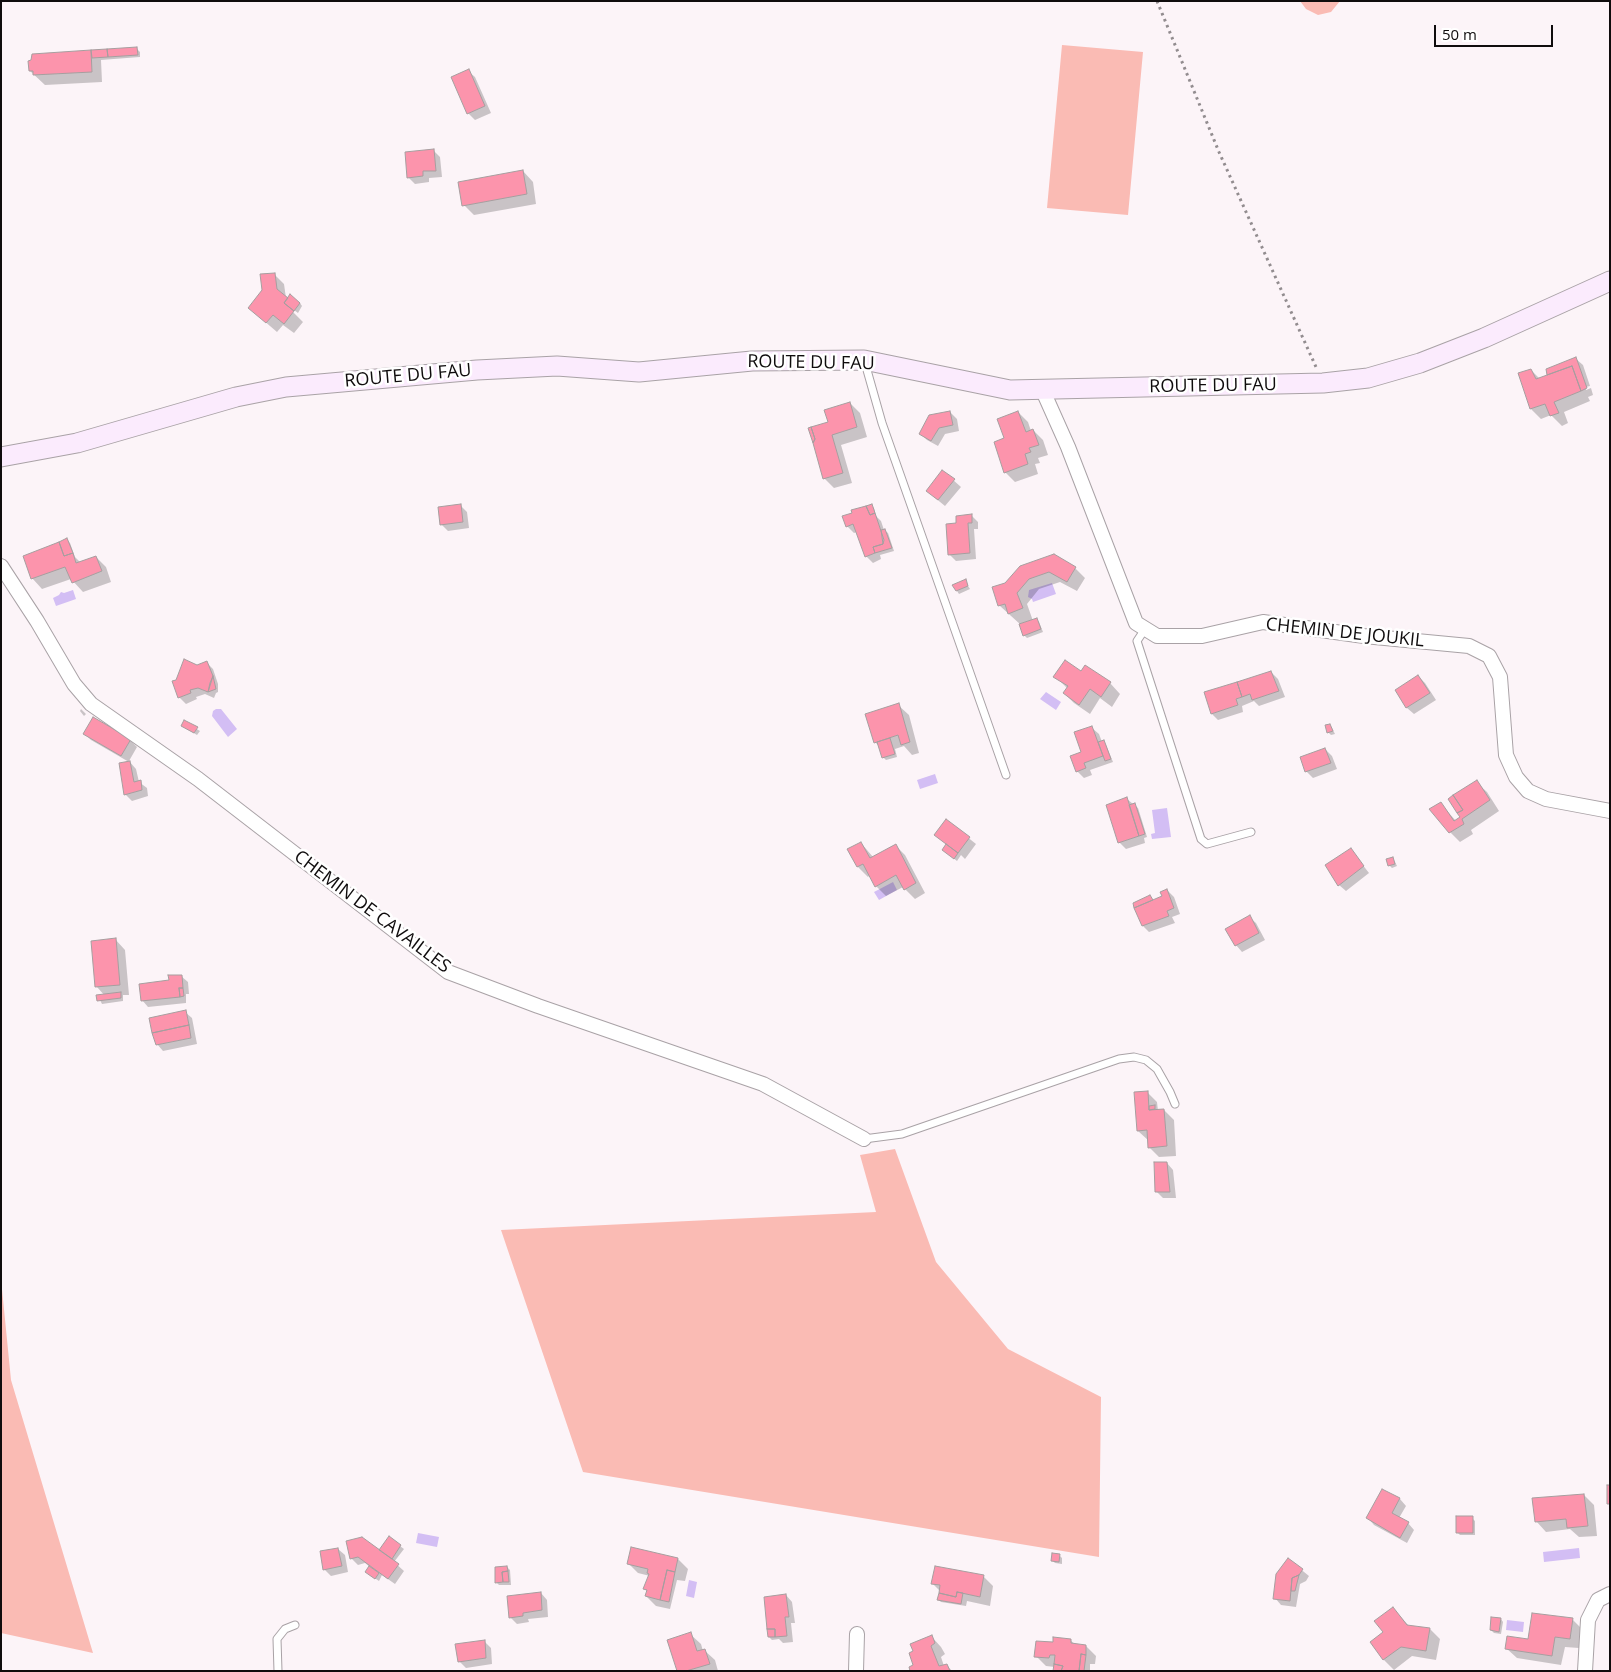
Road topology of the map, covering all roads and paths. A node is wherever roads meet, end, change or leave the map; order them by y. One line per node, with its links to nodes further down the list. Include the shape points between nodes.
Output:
1 (1157, 1): 4 (path, via 1219,152)
2 (1610, 282): 4 (street, ROUTE DU FAU, via 1420,363 1368,378)
3 (864, 360): 5 (street, ROUTE DU FAU, via 1010,390); 6 (street, ROUTE DU FAU, via 752,360 639,372 557,366 286,387 236,397 77,443); 9 (lane, via 882,423)
4 (1323, 383): 5 (street, ROUTE DU FAU)
5 (1044, 390): 8 (street, via 1136,623)
6 (1, 457)
7 (1, 566): 13 (street, CHEMIN DE CAVAILLES, via 38,621 74,684 91,704 198,779 448,972 763,1084)
8 (1144, 629): 10 (street, CHEMIN DE JOUKIL, via 1157,636 1202,636 1263,622 1469,646 1489,656 1500,676 1506,755 1516,777 1528,791 1546,798); 11 (lane, via 1136,641 1201,840 1207,844)
9 (1006, 775)
10 (1610, 812)
11 (1251, 832)
12 (1175, 1104): 13 (lane, via 1157,1069 1146,1060 1134,1057 1119,1059 902,1134)
13 (864, 1139)
14 (1610, 1594): 19 (street, via 1598,1600 1588,1620)
15 (295, 1625): 17 (lane, via 285,1629 277,1639)
16 (857, 1634): 18 (street)
17 (278, 1671)
18 (856, 1671)
19 (1585, 1671)

